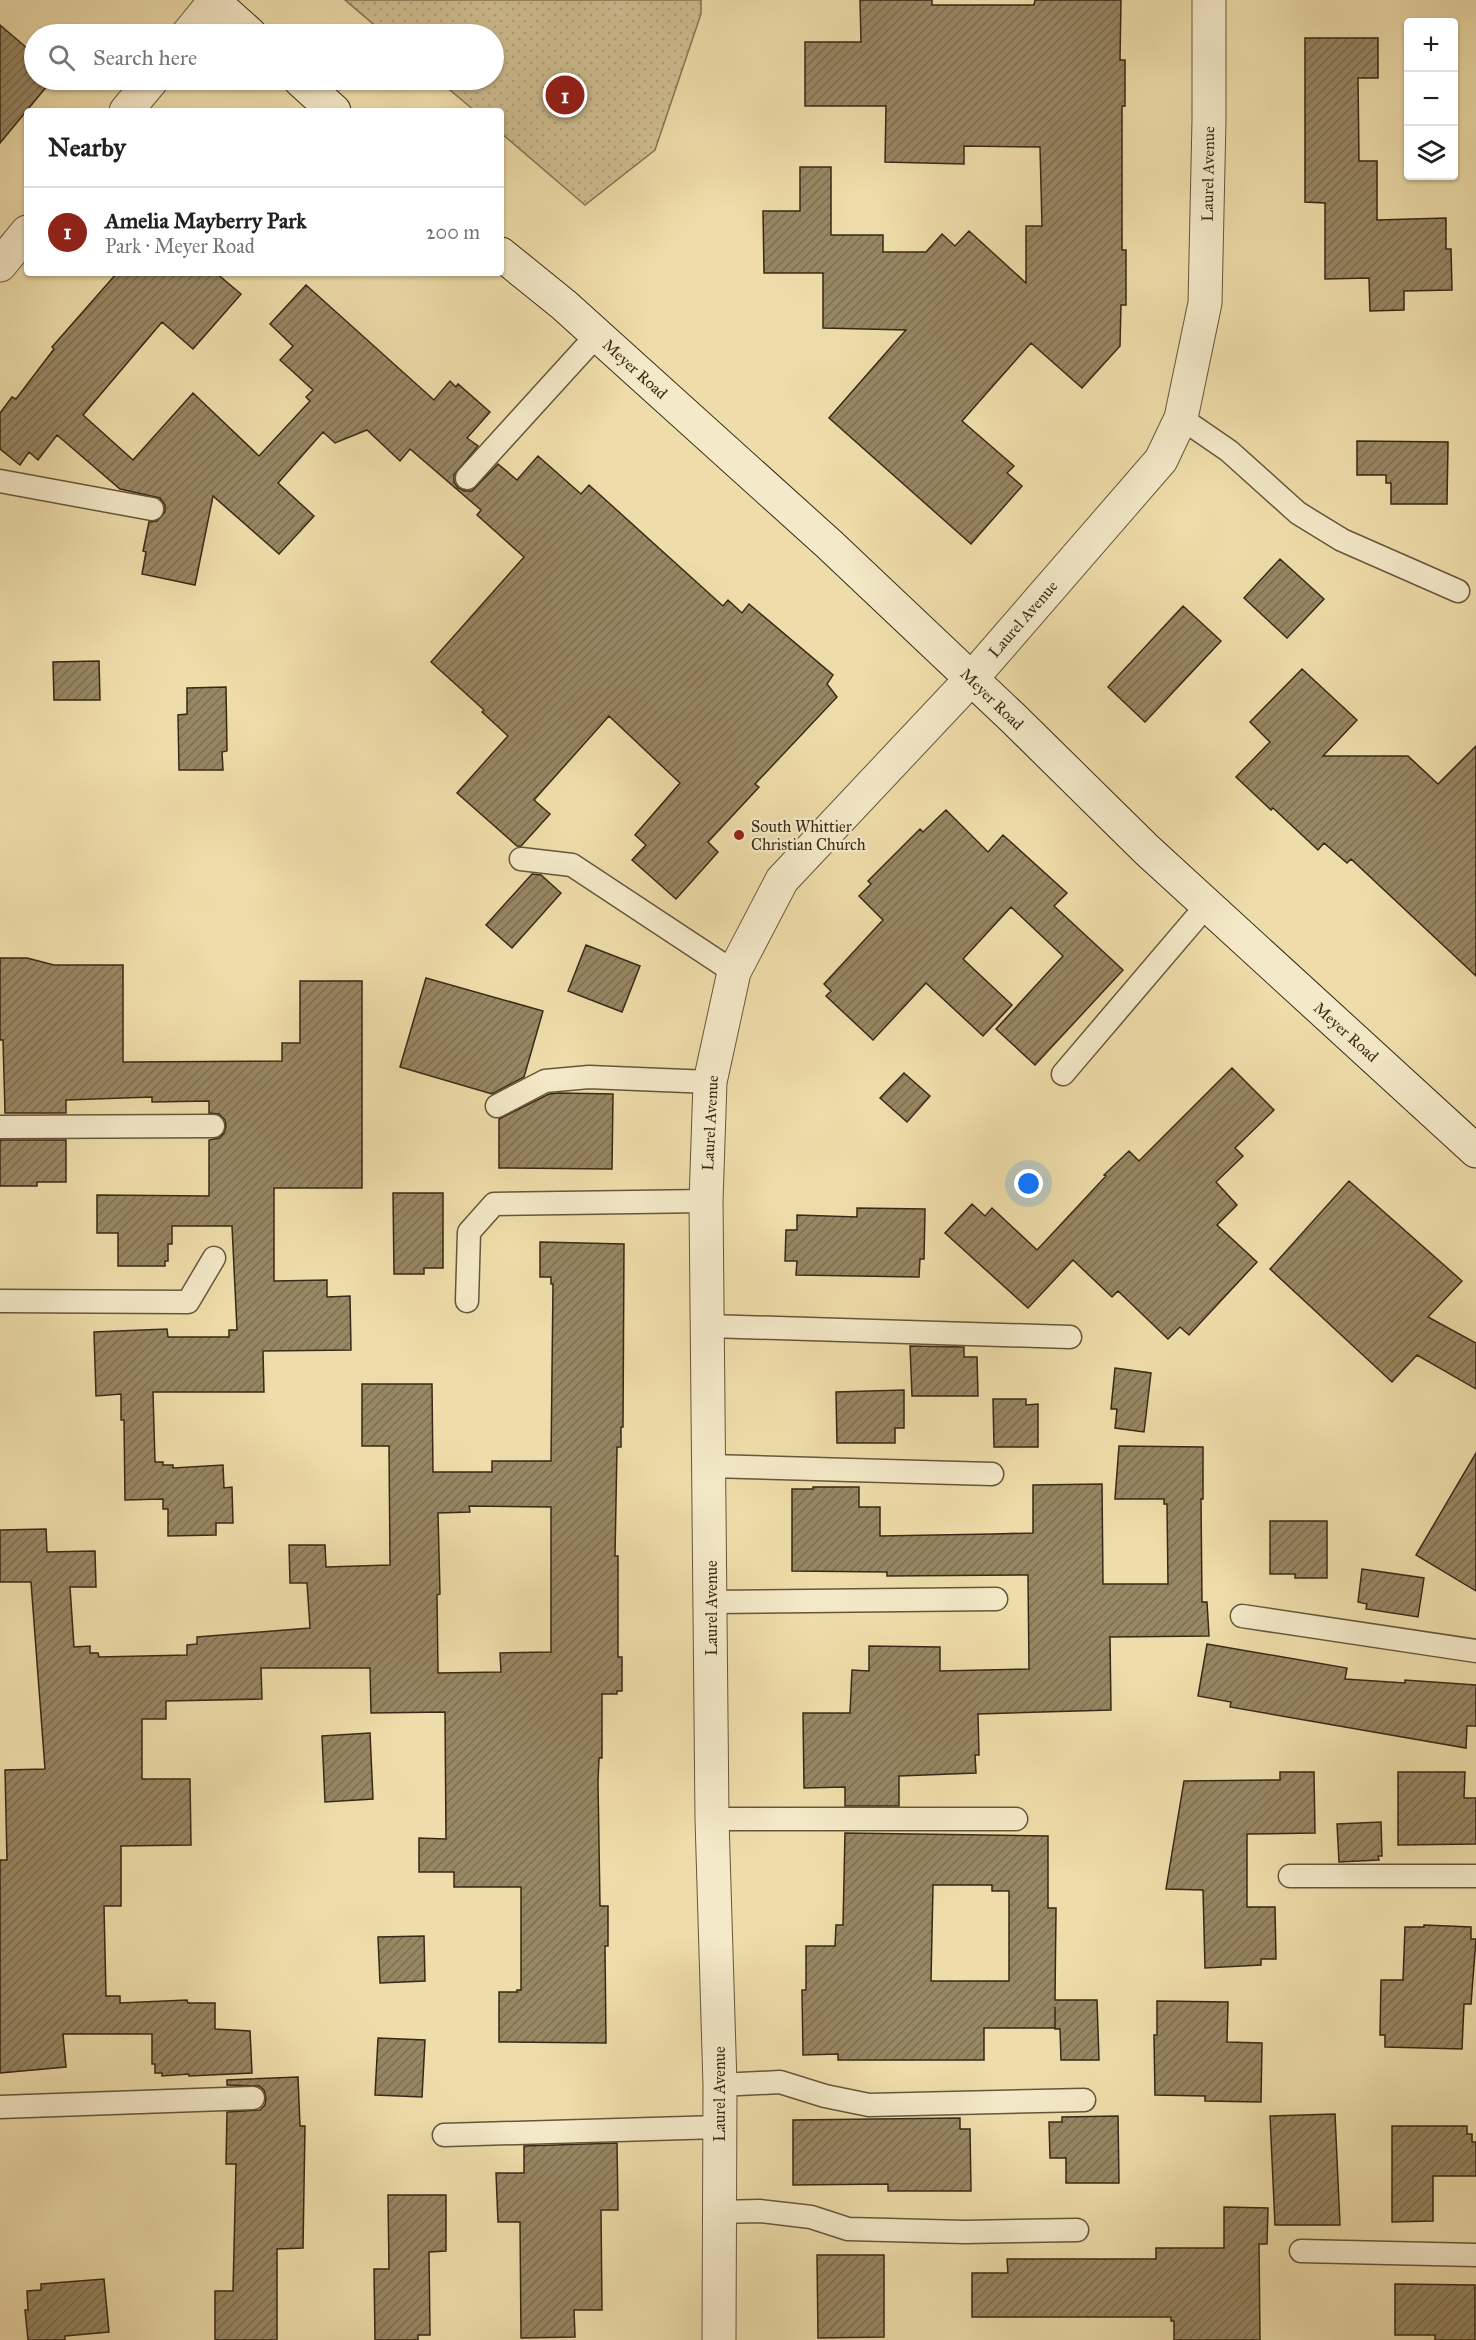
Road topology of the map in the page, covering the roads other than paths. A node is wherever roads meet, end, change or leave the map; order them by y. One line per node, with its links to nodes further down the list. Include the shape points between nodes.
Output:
1 (1209, 0): 13 (street, Laurel Avenue, via 1205,303)
2 (213, 1): 3 (street); 4 (street)
3 (196, 24)
4 (239, 24)
5 (144, 90): 7 (street)
6 (311, 90): 8 (street)
7 (129, 108)
8 (331, 108)
9 (24, 236): 11 (street)
10 (504, 257): 12 (street, Meyer Road)
11 (0, 265)
12 (597, 335): 14 (lane); 18 (street, Meyer Road)
13 (1181, 418): 17 (lane, via 1229,451 1298,513 1342,540); 18 (street, Laurel Avenue, via 1161,460)
14 (467, 478)
15 (0, 481): 16 (lane)
16 (152, 509)
17 (1458, 591)
18 (972, 678): 20 (street, Meyer Road); 21 (street, Laurel Avenue, via 782,880)
19 (521, 859): 21 (lane, via 572,865)
20 (1207, 905): 22 (lane); 27 (street, Meyer Road)
21 (734, 972): 23 (street, Laurel Avenue)
22 (1064, 1074)
23 (710, 1082): 24 (lane, via 588,1077 545,1081); 28 (street, Laurel Avenue)
24 (497, 1106)
25 (213, 1126): 26 (lane)
26 (0, 1127)
27 (1476, 1151)
28 (706, 1201): 30 (lane, via 494,1204 469,1232); 32 (street, Laurel Avenue)
29 (214, 1258): 31 (lane, via 188,1302)
30 (467, 1301)
31 (0, 1302)
32 (709, 1326): 33 (lane); 34 (street, Laurel Avenue)
33 (1070, 1337)
34 (710, 1466): 35 (lane); 37 (street, Laurel Avenue)
35 (992, 1474)
36 (996, 1599): 37 (lane)
37 (711, 1602): 40 (street, Laurel Avenue)
38 (1242, 1616): 39 (lane)
39 (1476, 1652)
40 (712, 1819): 41 (lane); 44 (street, Laurel Avenue)
41 (1016, 1819)
42 (1290, 1875): 43 (lane)
43 (1476, 1875)
44 (720, 2085): 46 (lane, via 780,2082 869,2105); 48 (street, Laurel Avenue)
45 (253, 2098): 47 (lane)
46 (1084, 2100)
47 (0, 2107)
48 (719, 2127): 49 (lane); 50 (street, Laurel Avenue)
49 (444, 2134)
50 (719, 2212): 51 (lane, via 760,2211 812,2217 848,2229); 54 (street, Laurel Avenue)
51 (1077, 2230)
52 (1301, 2252): 53 (lane)
53 (1476, 2255)
54 (719, 2340)

